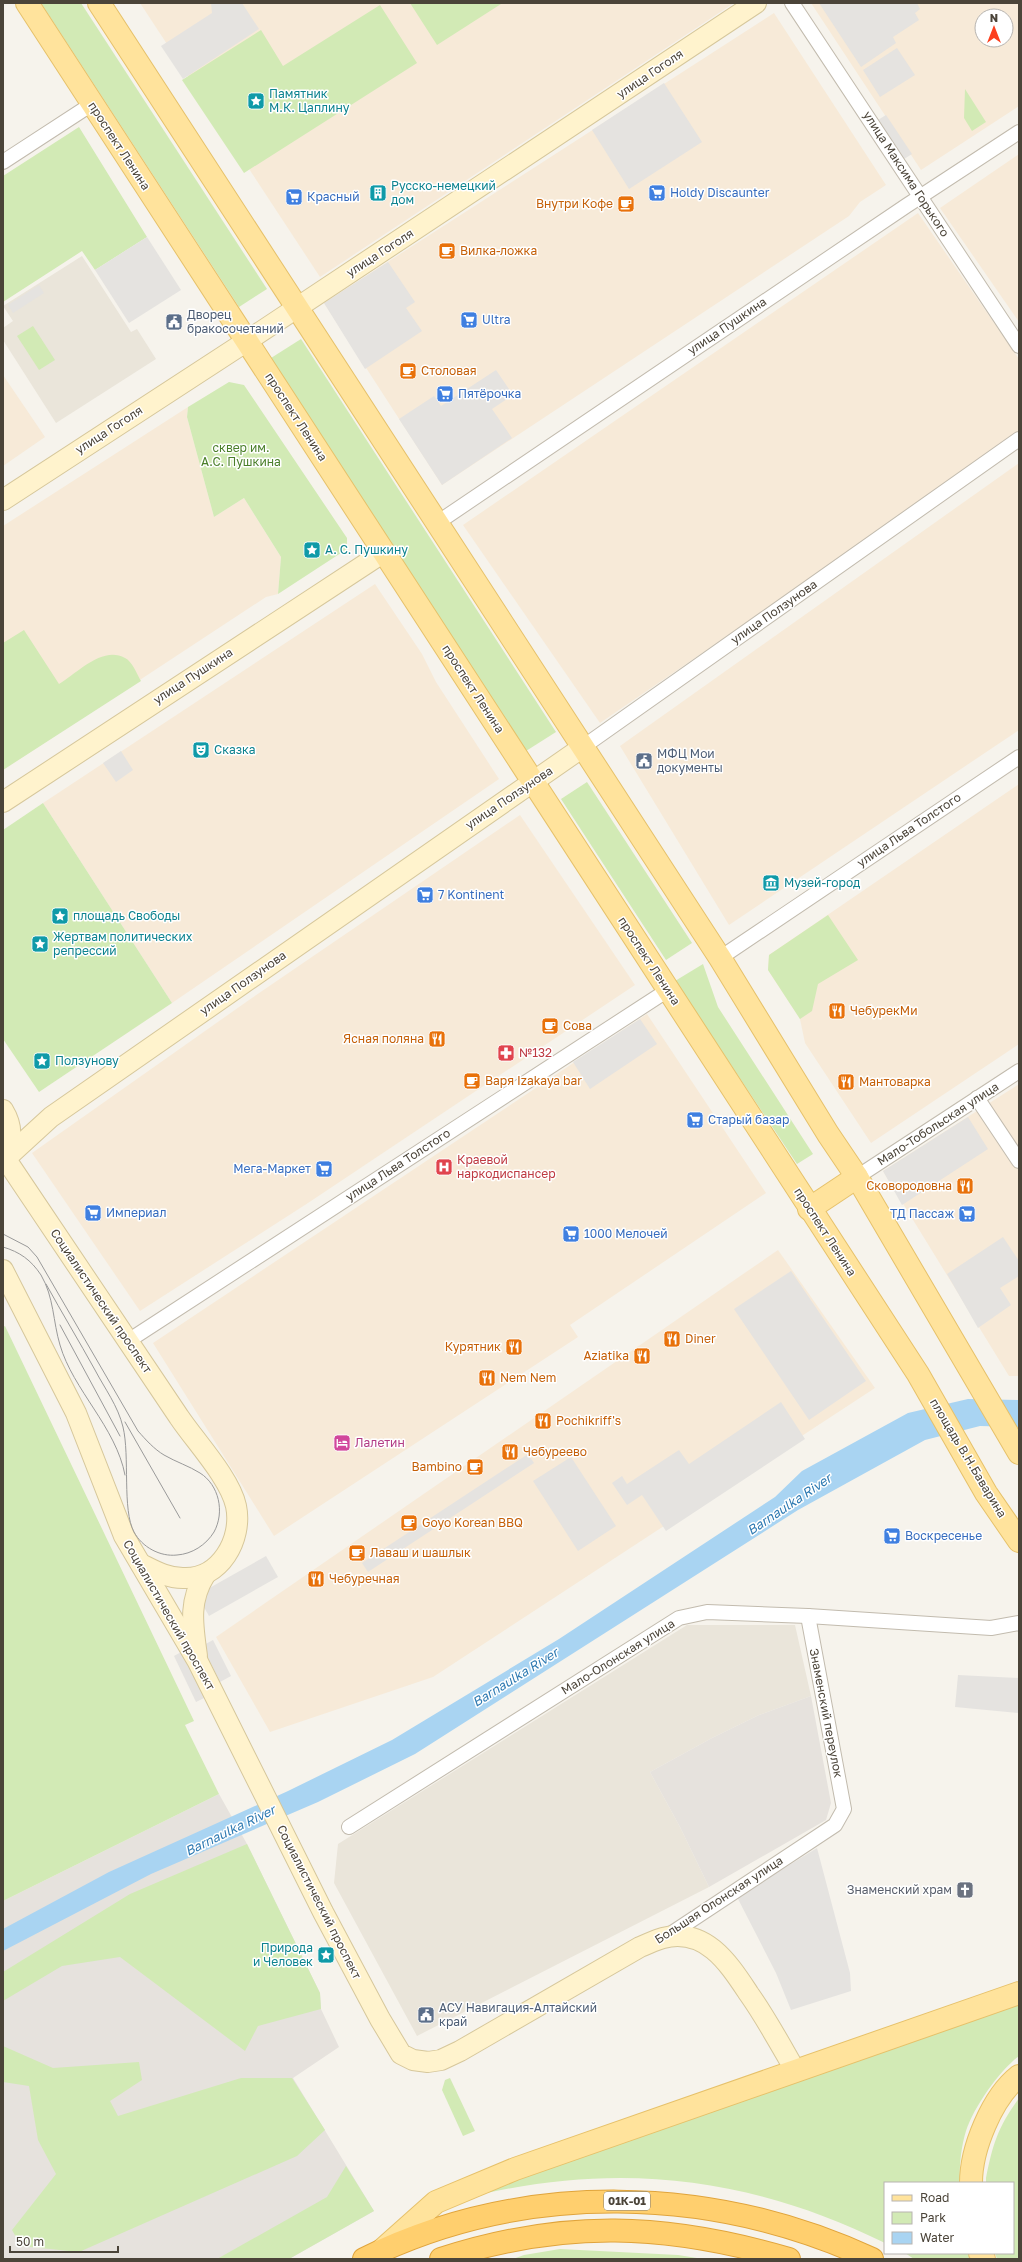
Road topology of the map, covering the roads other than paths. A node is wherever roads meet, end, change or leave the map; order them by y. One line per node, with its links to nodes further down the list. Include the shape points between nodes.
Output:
1 (27, 3): 5 (main road, проспект Ленина)
2 (99, 3): 9 (main road)
3 (756, 3): 9 (street, улица Гоголя)
4 (792, 3): 8 (street, улица Максима Горького)
5 (92, 104): 7 (street); 10 (main road, проспект Ленина)
6 (1019, 132): 8 (street, улица Пушкина)
7 (3, 162)
8 (920, 196): 11 (street, улица Максима Горького); 14 (street, улица Пушкина)
9 (298, 307): 10 (street, улица Гоголя); 14 (main road)
10 (247, 341): 13 (street, улица Гоголя); 15 (main road, проспект Ленина)
11 (1019, 346)
12 (1019, 440): 16 (street, улица Ползунова)
13 (3, 500)
14 (437, 523): 16 (main road)
15 (384, 552): 18 (main road, проспект Ленина); 19 (street, улица Пушкина)
16 (582, 747): 18 (street, улица Ползунова); 20 (main road)
17 (1019, 757): 20 (street, улица Льва Толстого)
18 (533, 781): 21 (main road, проспект Ленина); 26 (street, улица Ползунова, via 51,1118)
19 (3, 802)
20 (720, 958): 27 (main road)
21 (668, 990): 28 (main road, проспект Ленина); 30 (street, улица Льва Толстого)
22 (1019, 1071): 23 (street, Мало-Тобольская улица)
23 (978, 1098): 25 (street); 27 (street, Мало-Тобольская улица)
24 (3, 1110): 26 (street, via 9,1119 12,1134 11,1144)
25 (1019, 1161)
26 (3, 1162): 30 (street, Социалистический проспект)
27 (857, 1177): 28 (main road); 32 (main road)
28 (809, 1209): 31 (main road, проспект Ленина)
29 (3, 1270): 34 (street, Социалистический проспект, via 76,1412 114,1513)
30 (128, 1342): 35 (street, Социалистический проспект, via 225,1482 236,1505 236,1530 230,1550 217,1567)
31 (918, 1374): 33 (main road, площадь В.Н.Баварина, via 986,1493)
32 (1019, 1452)
33 (1019, 1541)
34 (141, 1564): 35 (street, via 164,1576 185,1578); 38 (street, Социалистический проспект)
35 (205, 1575): 38 (street, via 197,1588 192,1607)
36 (808, 1616): 37 (street, Мало-Олонская улица, via 991,1628); 39 (street, Знаменский переулок); 40 (street, Мало-Олонская улица, via 707,1612 679,1618)
37 (1019, 1624)
38 (198, 1662): 43 (street, Социалистический проспект, via 293,1852 380,2019 401,2054 414,2060 428,2062)
39 (844, 1809): 41 (street, Большая Олонская улица, via 835,1825)
40 (349, 1827)
41 (664, 1938): 43 (street, Большая Олонская улица, via 640,1947); 44 (street, via 692,1939 707,1944 720,1954 769,2022)
42 (1019, 1993): 44 (main road)
43 (460, 2052)
44 (795, 2070): 48 (main road, via 515,2169 436,2202)
45 (1019, 2076): 46 (main road, via 993,2109 978,2140)
46 (971, 2182)
47 (740, 2246): 49 (highway, via 693,2236 650,2231 582,2230 510,2239); 50 (main road); 51 (highway)
48 (373, 2255): 52 (highway, 01К-01, via 422,2234 506,2210 558,2203 612,2201 662,2203 746,2217 841,2245)
49 (441, 2259)
50 (771, 2259)
51 (790, 2259)
52 (872, 2259)

